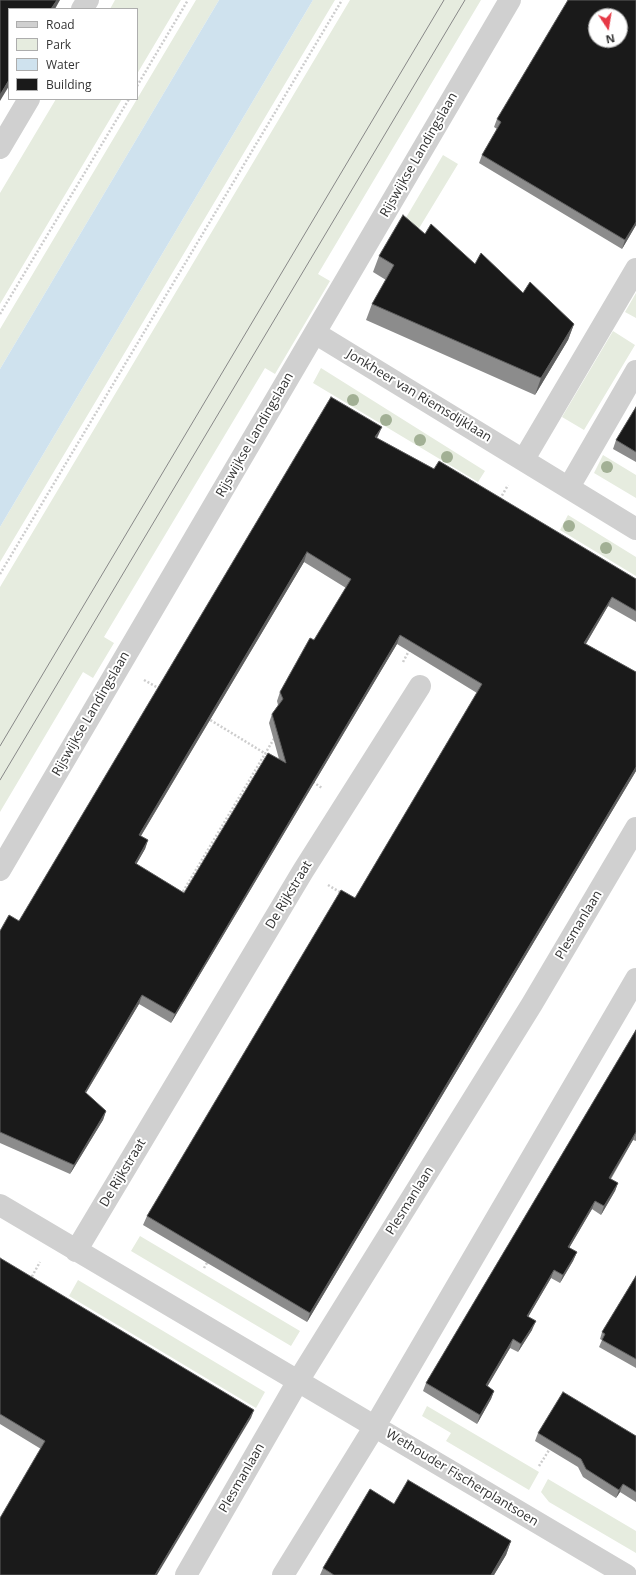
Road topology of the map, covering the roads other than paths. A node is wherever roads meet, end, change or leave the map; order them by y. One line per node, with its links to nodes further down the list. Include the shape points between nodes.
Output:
1 (510, 0): 5 (street, Rijswijkse Landingslaan)
2 (28, 100): 3 (street)
3 (0, 148)
4 (636, 269): 7 (street)
5 (315, 333): 7 (street, Jonkheer van Riemsdijklaan); 12 (street, Rijswijkse Landingslaan)
6 (636, 372): 8 (street)
7 (524, 458): 8 (street, Jonkheer van Riemsdijklaan)
8 (569, 487): 9 (street, Jonkheer van Riemsdijklaan)
9 (636, 529)
10 (420, 686): 15 (street, De Rijkstraat, via 303,871)
11 (636, 828): 16 (street, Plesmanlaan, via 532,1004)
12 (0, 870)
13 (636, 979): 17 (street)
14 (0, 1205): 15 (street)
15 (76, 1251): 16 (street)
16 (298, 1381): 17 (street, Wethouder Fischerplantsoen); 18 (street, Plesmanlaan)
17 (375, 1426): 19 (street); 20 (street, Wethouder Fischerplantsoen)
18 (186, 1575)
19 (283, 1575)
20 (626, 1575)

